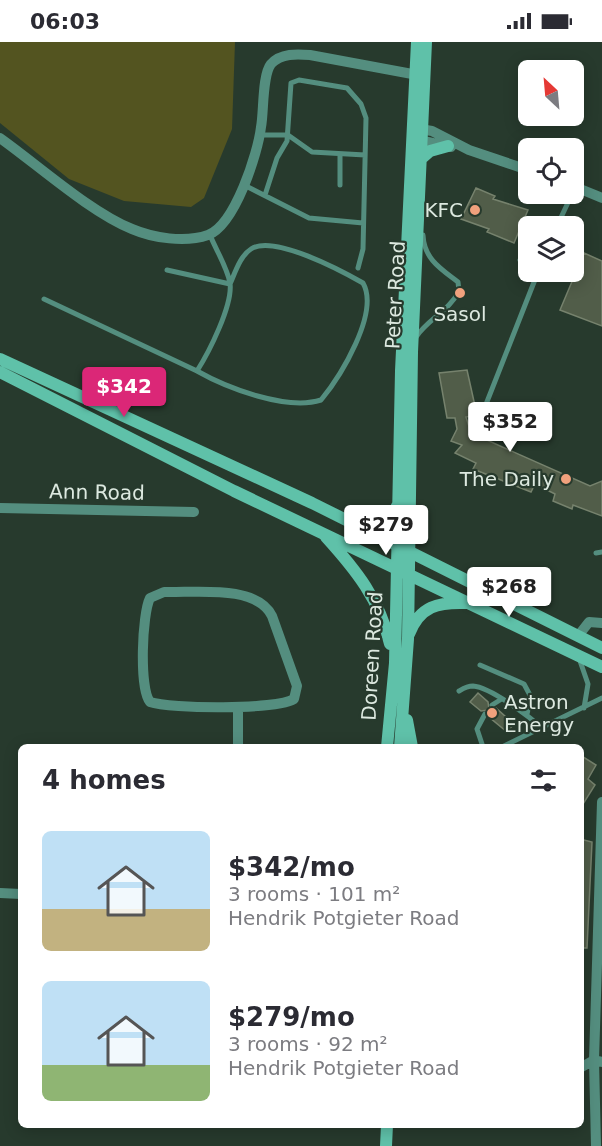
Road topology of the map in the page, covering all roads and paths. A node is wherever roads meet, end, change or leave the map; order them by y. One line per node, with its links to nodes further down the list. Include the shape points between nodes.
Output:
1 (417, 42): 3 (main road, Peter Road)
2 (426, 42): 3 (main road, Peter Road)
3 (420, 76): 4 (main road, Peter Road); 5 (street, via 310,55 280,58 268,71)
4 (418, 134): 8 (street); 9 (street); 12 (main road, Peter Road); 33 (main road, Peter Road, via 404,289)
5 (260, 135): 6 (lane); 14 (street)
6 (288, 135): 10 (lane, via 309,151); 11 (lane, via 291,83 299,80 341,86 352,92 364,111); 17 (lane)
7 (0, 138): 21 (street, via 120,224 161,237)
8 (448, 146): 9 (street); 12 (main road, via 430,151)
9 (469, 150): 13 (street)
10 (340, 153): 11 (lane); 15 (lane)
11 (365, 155): 20 (lane)
12 (422, 158): 19 (main road, Peter Road)
13 (518, 167)
14 (244, 185): 17 (lane); 21 (street, via 231,211)
15 (340, 185)
16 (584, 192): 18 (street)
17 (265, 195): 20 (lane, via 316,220)
18 (602, 198)
19 (419, 216): 27 (main road, Peter Road); 27 (lane, via 427,252 442,272 458,282 459,291)
20 (363, 223): 22 (lane, via 363,249)
21 (210, 235): 25 (lane)
22 (357, 267)
23 (167, 270): 25 (lane)
24 (534, 282): 31 (lane, via 481,417)
25 (230, 284): 29 (lane, via 213,342); 29 (lane, via 250,249 261,245 285,248 363,283 364,326 325,395 310,403 290,403 241,391)
26 (44, 299): 29 (lane)
27 (412, 344): 37 (main road, Peter Road)
28 (0, 359): 32 (main road)
29 (197, 371)
30 (0, 372): 36 (main road)
31 (483, 425)
32 (312, 503): 33 (main road, via 372,525 391,517); 37 (main road)
33 (398, 504): 37 (main road, Peter Road)
34 (0, 508): 35 (street, Ann Road)
35 (194, 512)
36 (321, 532): 38 (main road); 45 (main road, via 358,573 374,598)
37 (402, 548): 38 (main road); 41 (main road)
38 (401, 569): 39 (main road); 42 (main road, Doreen Road); 45 (main road, Doreen Road)
39 (470, 603): 42 (main road, via 442,603 427,608 416,619); 44 (main road)
40 (602, 623): 41 (street, via 586,624)
41 (578, 636): 43 (main road)
42 (408, 639): 53 (main road, Doreen Road)
43 (602, 648)
44 (577, 655): 47 (main road); 54 (lane, via 588,684)
45 (395, 663): 59 (main road, Doreen Road)
46 (480, 665): 56 (lane, via 524,684 531,697)
47 (602, 667)
48 (459, 691): 50 (lane, via 476,687)
49 (602, 698): 54 (lane)
50 (500, 700): 51 (lane); 56 (lane)
51 (492, 705)
52 (238, 707): 52 (street, via 150,702 144,681 146,611 150,598 164,592 245,594 269,610 297,693 288,702); 58 (street)
53 (404, 707): 60 (main road, Doreen Road); 61 (main road)
54 (584, 708): 57 (lane)
55 (485, 714): 62 (lane, via 477,729)
56 (527, 714): 57 (lane)
57 (543, 729): 63 (lane)
58 (238, 744)
59 (387, 744)
60 (400, 744)
61 (411, 744)
62 (482, 744)
63 (509, 744)
64 (602, 802): 67 (street)
65 (0, 893): 66 (street)
66 (18, 894)
67 (600, 920): 68 (street)
68 (598, 1061): 69 (street); 74 (street)
69 (584, 1066)
70 (380, 1128): 72 (main road)
71 (387, 1128): 73 (main road)
72 (379, 1146)
73 (386, 1146)
74 (596, 1146)

